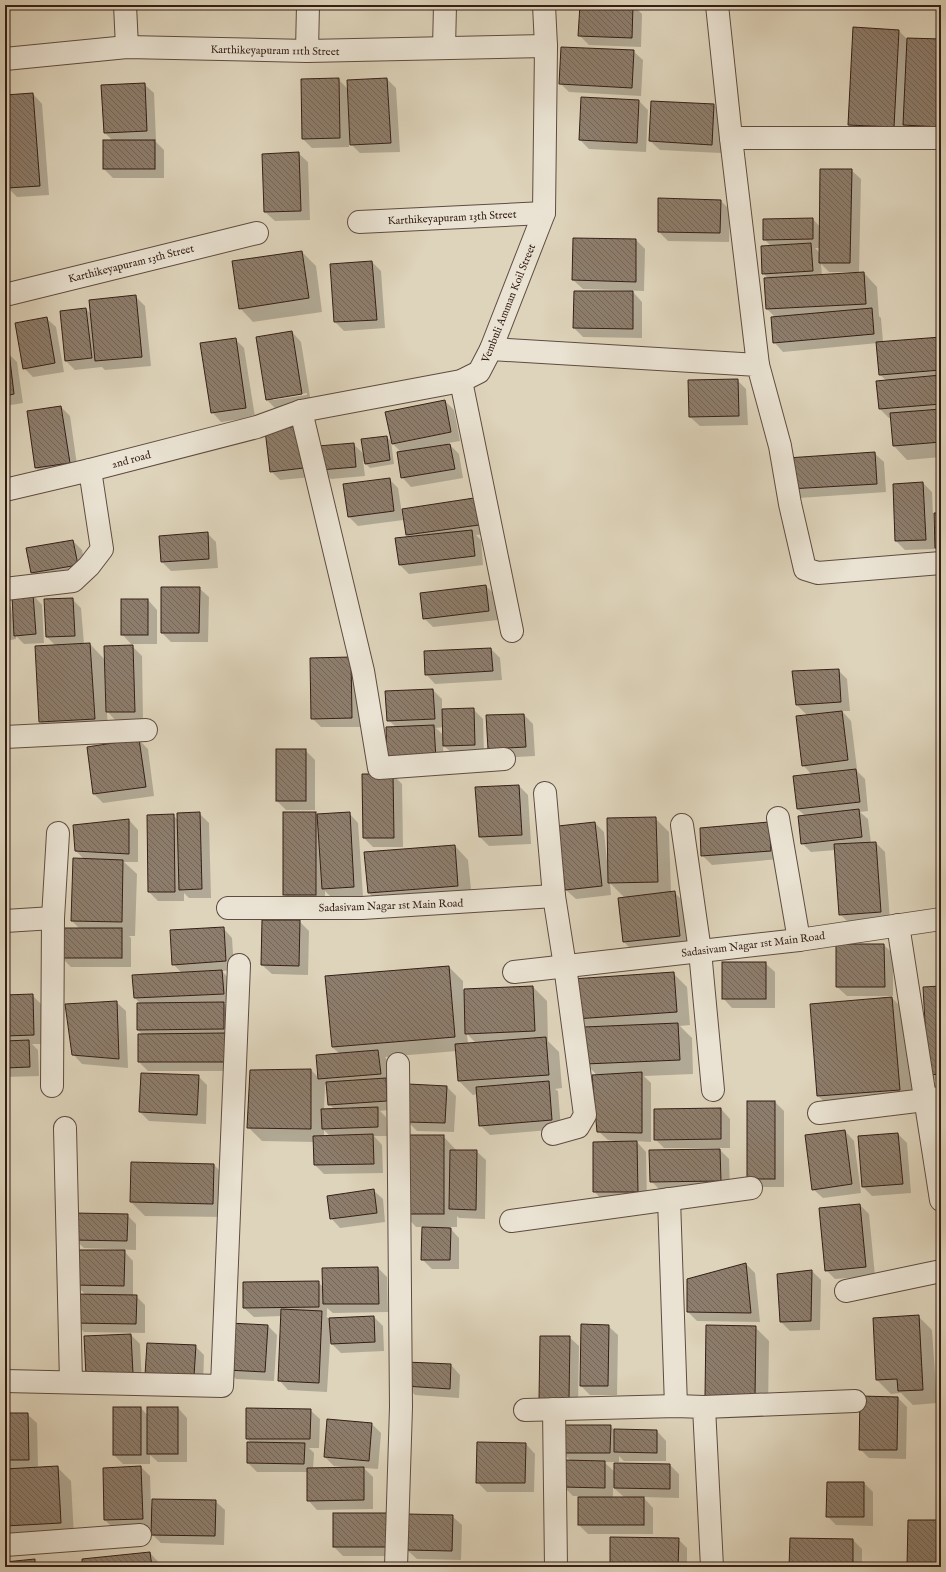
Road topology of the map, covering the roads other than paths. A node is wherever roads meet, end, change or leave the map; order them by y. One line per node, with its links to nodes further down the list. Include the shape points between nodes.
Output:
1 (125, 5): 7 (street)
2 (308, 5): 9 (street)
3 (445, 5): 8 (street)
4 (544, 5): 6 (street, Vembuli Amman Koil Street)
5 (717, 5): 11 (street)
6 (546, 46): 8 (street, Karthikeyapuram 11th Street); 13 (street, Vembuli Amman Koil Street)
7 (127, 47): 9 (street, Karthikeyapuram 11th Street); 10 (street, Karthikeyapuram 11th Street)
8 (444, 48): 9 (street, Karthikeyapuram 11th Street)
9 (307, 51)
10 (5, 59)
11 (731, 138): 12 (street); 18 (street)
12 (941, 138)
13 (544, 212): 14 (street, Karthikeyapuram 13th Street); 17 (street, Vembuli Amman Koil Street)
14 (359, 222)
15 (257, 233): 16 (street, Karthikeyapuram 13th Street)
16 (5, 295)
17 (491, 349): 18 (street); 19 (street, Vembuli Amman Koil Street, via 479,372)
18 (758, 365): 24 (street, via 780,446 805,569 818,572)
19 (461, 381): 20 (street, Vembuli Amman Koil Street); 26 (street)
20 (301, 411): 21 (street, Vembuli Amman Koil Street); 29 (street, via 363,671 379,768)
21 (257, 426): 22 (street, 2nd road)
22 (90, 470): 23 (street, 2nd road); 25 (street, via 102,549 73,581)
23 (5, 490)
24 (941, 564)
25 (5, 589)
26 (512, 631)
27 (146, 730): 28 (street)
28 (5, 737)
29 (504, 759)
30 (545, 793): 34 (street)
31 (778, 818): 40 (street)
32 (682, 825): 41 (street)
33 (58, 833): 36 (street)
34 (554, 896): 35 (street, Sadasivam Nagar 1st Main Road, via 362,908); 43 (street)
35 (228, 908)
36 (53, 918): 38 (street); 46 (street)
37 (941, 919): 39 (street, Sadasivam Nagar 1st Main Road)
38 (5, 921)
39 (898, 925): 40 (street, Sadasivam Nagar 1st Main Road); 48 (street)
40 (799, 940): 41 (street, Sadasivam Nagar 1st Main Road)
41 (700, 950): 43 (street, Sadasivam Nagar 1st Main Road); 47 (street)
42 (239, 965): 59 (street, via 222,1386)
43 (565, 966): 44 (street, Sadasivam Nagar 1st Main Road); 51 (street, via 585,1115 578,1127)
44 (514, 972)
45 (398, 1064): 67 (street, via 401,1408)
46 (52, 1086)
47 (713, 1090)
48 (933, 1099): 49 (street); 54 (street)
49 (819, 1113)
50 (65, 1128): 59 (street)
51 (553, 1134)
52 (751, 1188): 53 (street)
53 (669, 1199): 55 (street); 61 (street)
54 (941, 1200)
55 (511, 1221)
56 (941, 1271): 57 (street)
57 (846, 1291)
58 (5, 1381): 59 (street)
59 (71, 1382)
60 (855, 1401): 62 (street)
61 (676, 1406): 62 (street); 63 (street)
62 (704, 1408): 69 (street)
63 (554, 1409): 64 (street); 68 (street)
64 (525, 1410)
65 (140, 1535): 66 (street)
66 (5, 1545)
67 (396, 1567)
68 (556, 1567)
69 (712, 1567)

